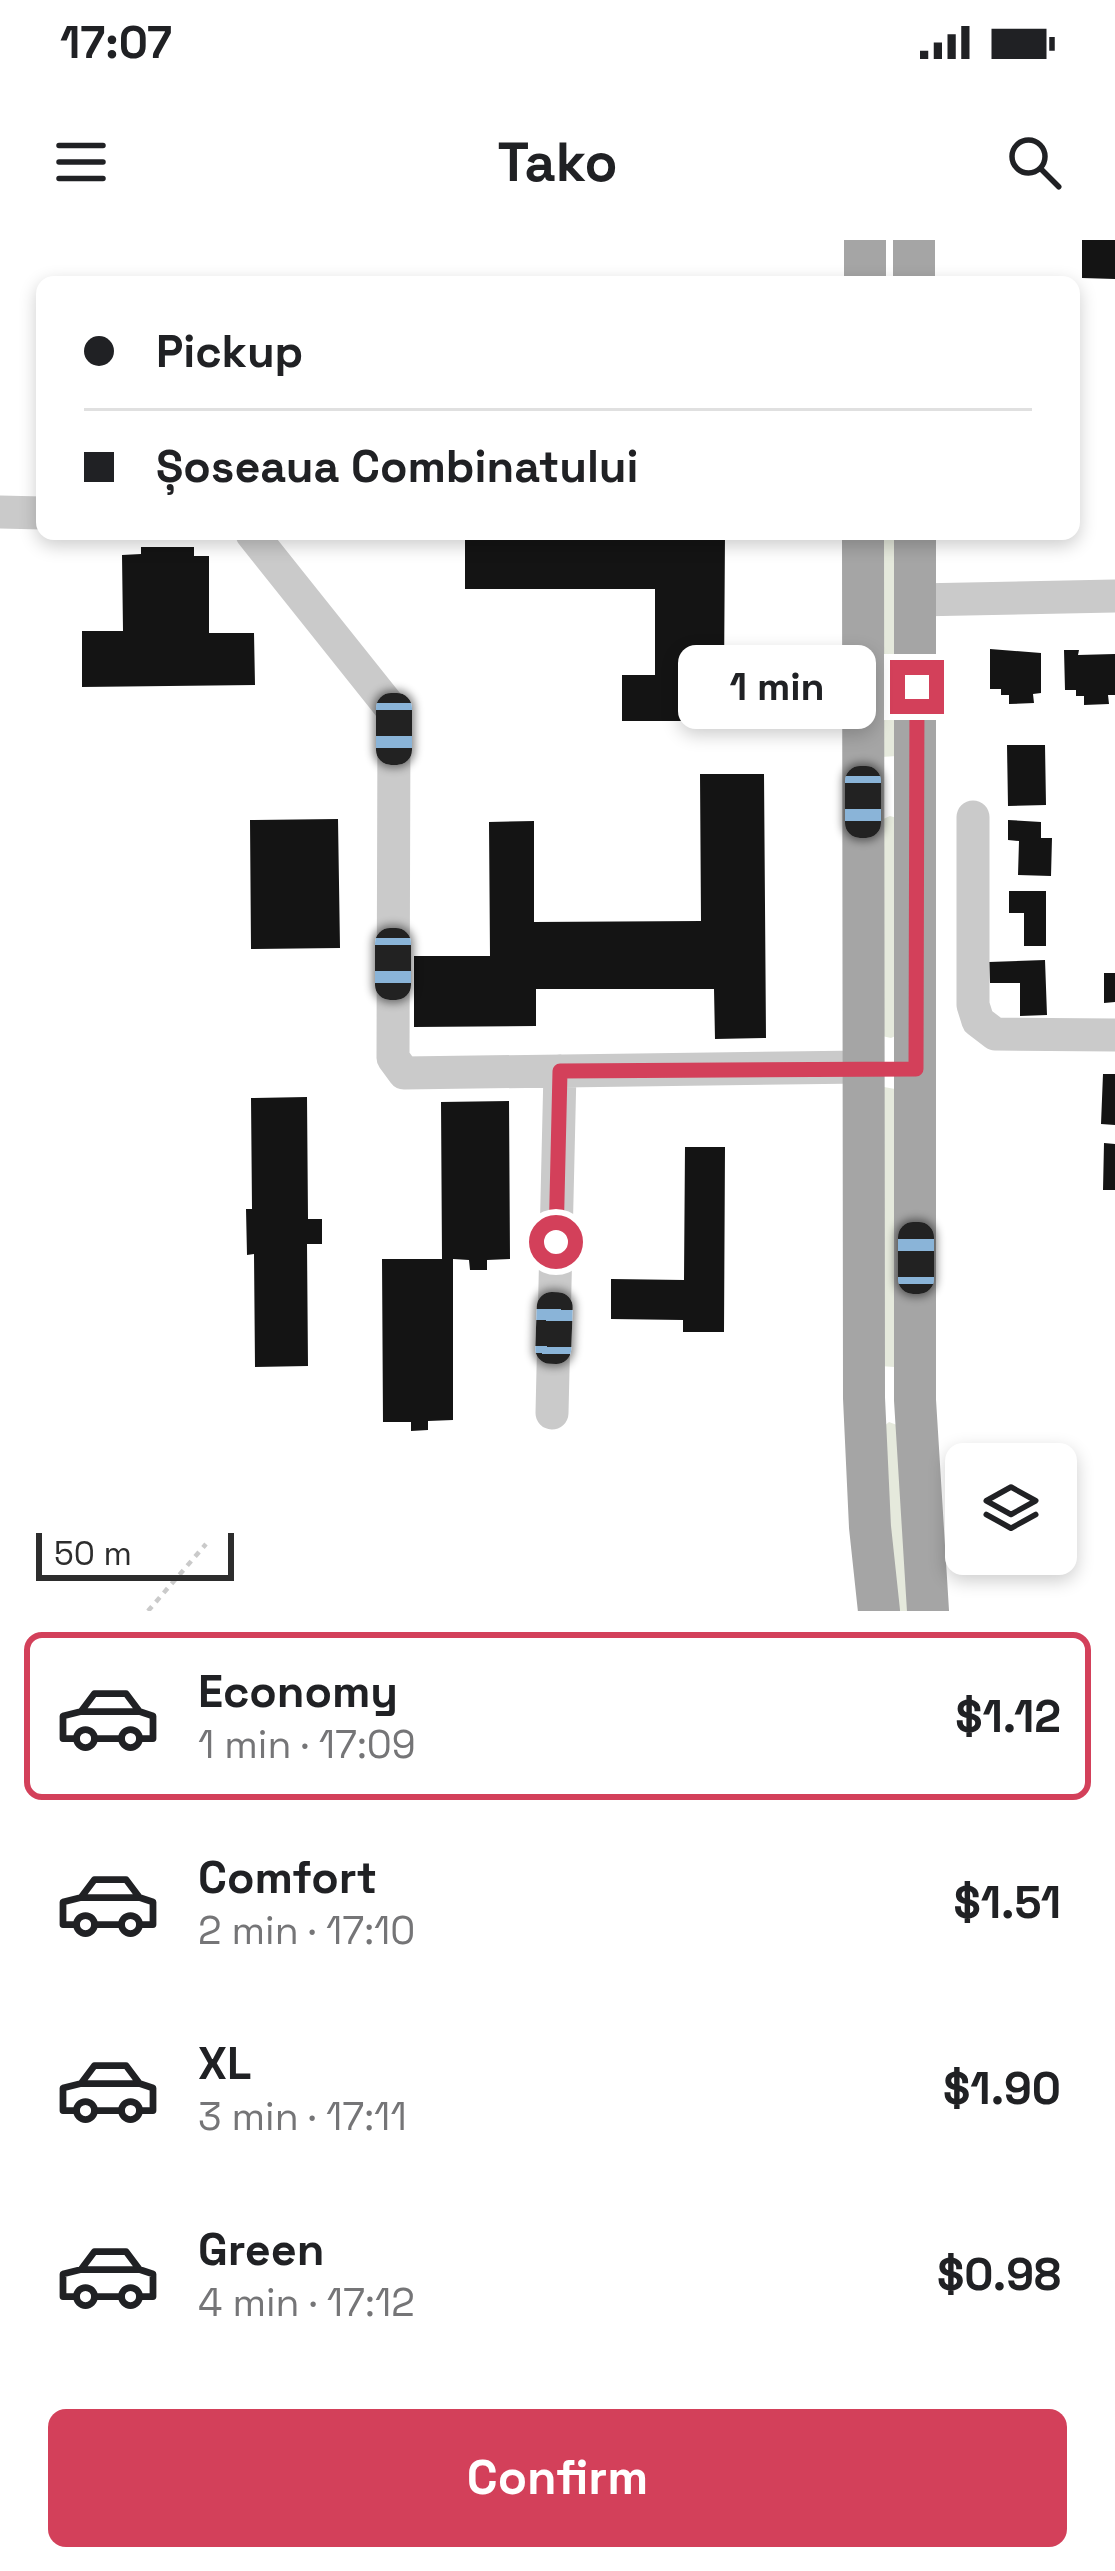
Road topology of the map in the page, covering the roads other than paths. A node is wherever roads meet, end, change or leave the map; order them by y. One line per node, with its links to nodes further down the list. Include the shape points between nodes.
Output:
1 (865, 240): 3 (main road)
2 (914, 240): 4 (main road)
3 (865, 276)
4 (914, 276)
5 (1, 512): 6 (street)
6 (36, 513)
7 (257, 540): 18 (street, via 394,712 392,1058 404,1073)
8 (863, 540): 12 (main road)
9 (915, 540): 11 (main road)
10 (1115, 596): 11 (street)
11 (916, 600): 13 (main road)
12 (863, 802): 13 (main road); 16 (main road)
13 (918, 802): 17 (main road)
14 (973, 817): 15 (street, via 978,1021 995,1034)
15 (1115, 1035)
16 (863, 1066): 17 (main road); 18 (street); 19 (main road)
17 (916, 1069): 20 (main road)
18 (560, 1071): 21 (street)
19 (864, 1398): 20 (main road); 22 (main road)
20 (915, 1400): 23 (main road)
21 (552, 1413)
22 (879, 1611)
23 (928, 1611)

